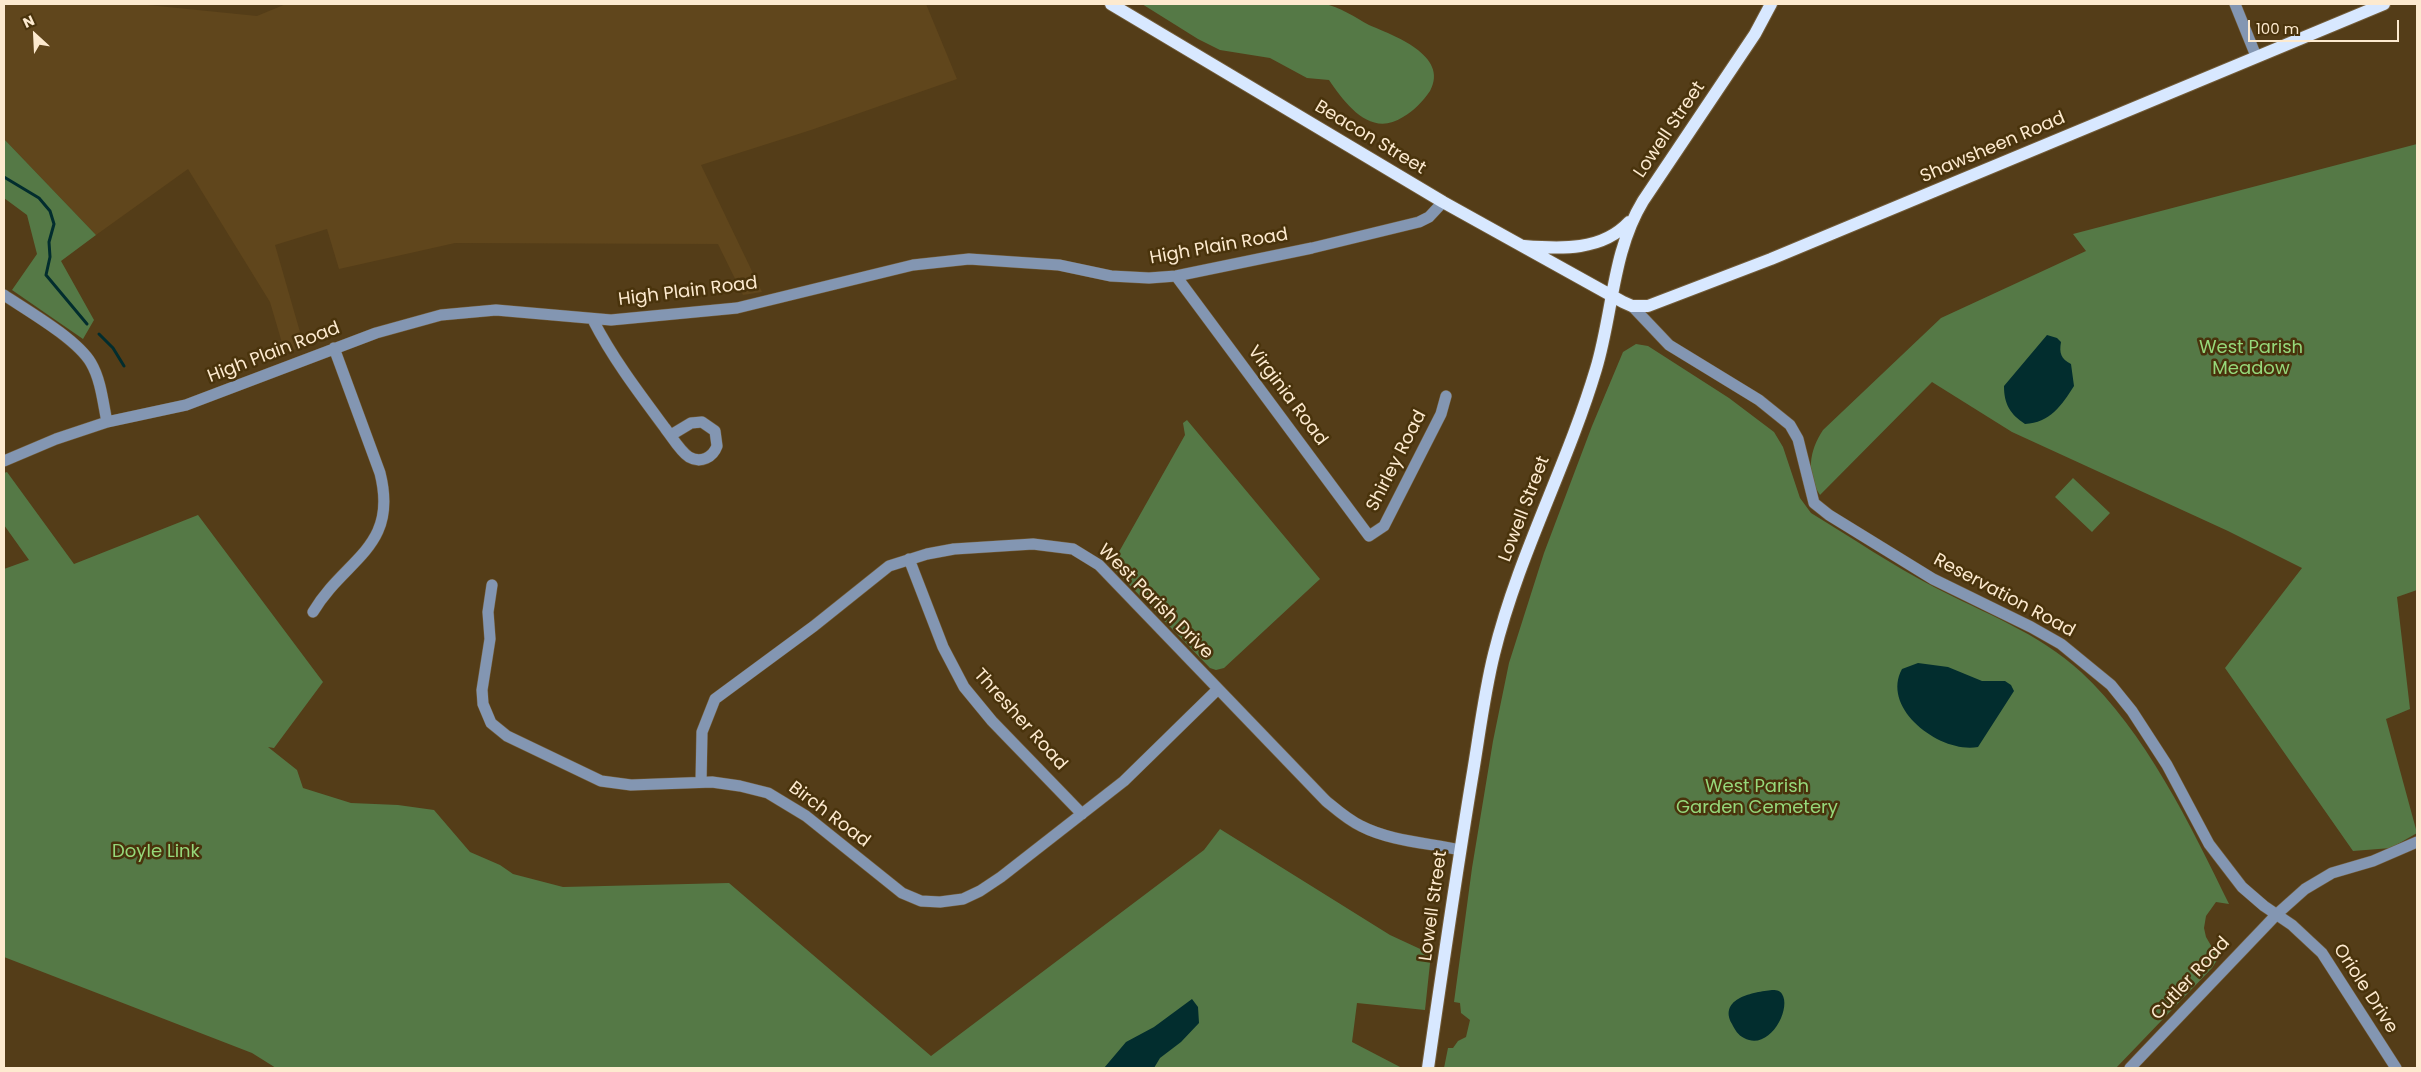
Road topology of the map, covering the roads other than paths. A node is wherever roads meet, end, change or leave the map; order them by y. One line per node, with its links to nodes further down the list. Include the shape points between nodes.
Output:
1 (1111, 4): 6 (main road, Beacon Street)
2 (1771, 4): 7 (main road, Lowell Street, via 1755,34)
3 (2234, 4): 5 (street)
4 (2384, 4): 5 (main road, Shawsheen Road)
5 (2256, 56): 12 (main road, Shawsheen Road, via 1736,273 1662,302)
6 (1443, 202): 8 (main road, Beacon Street); 9 (street, High Plain Road, via 1429,217 1419,222)
7 (1635, 214): 8 (main road, via 1616,234 1599,242 1572,248); 11 (main road, Lowell Street, via 1619,260)
8 (1519, 246): 11 (main road, Beacon Street)
9 (1176, 276): 13 (street, High Plain Road, via 1111,276 1059,266 970,259 913,265 737,308); 19 (street, Virginia Road)
10 (4, 295): 16 (street, via 86,355 94,367)
11 (1613, 297): 12 (main road); 27 (main road, Lowell Street, via 1596,370 1500,629)
12 (1632, 306): 28 (street, Reservation Road, via 1669,345 1760,401 1790,425 1798,439 1814,502 1829,515 1934,579 2061,644 2111,684 2167,765 2209,844 2242,886)
13 (593, 320): 14 (street, High Plain Road, via 496,310 455,313 401,325); 17 (street, via 618,364)
14 (334, 348): 16 (street, High Plain Road, via 186,405); 22 (street, via 380,473 384,514 370,547 328,590)
15 (1446, 396): 19 (street, Shirley Road, via 1441,414 1384,526)
16 (108, 422): 18 (street, High Plain Road)
17 (671, 435)
18 (4, 461)
19 (1369, 536)
20 (910, 559): 23 (street, West Parish Drive, via 954,549 1001,544 1044,544 1078,551 1099,565); 24 (street, West Parish Drive, via 883,570 715,699 702,732); 25 (street, Thresher Road, via 943,647 964,687)
21 (492, 585): 24 (street, Birch Road, via 488,612 490,639 482,697 487,717 495,728 601,781 631,785)
22 (313, 612)
23 (1217, 690): 25 (street, Birch Road, via 1144,764); 27 (street, West Parish Drive, via 1326,801 1347,818 1382,834)
24 (701, 782): 25 (street, Birch Road, via 753,788 781,799 902,893 930,902 964,899 980,891)
25 (1082, 814)
26 (2417, 842): 28 (street, via 2373,861 2332,872 2305,889)
27 (1460, 850): 29 (main road, Lowell Street)
28 (2277, 914): 30 (street, Cutler Road); 31 (street, Oriole Drive, via 2322,952)
29 (1428, 1068)
30 (2130, 1068)
31 (2396, 1068)

